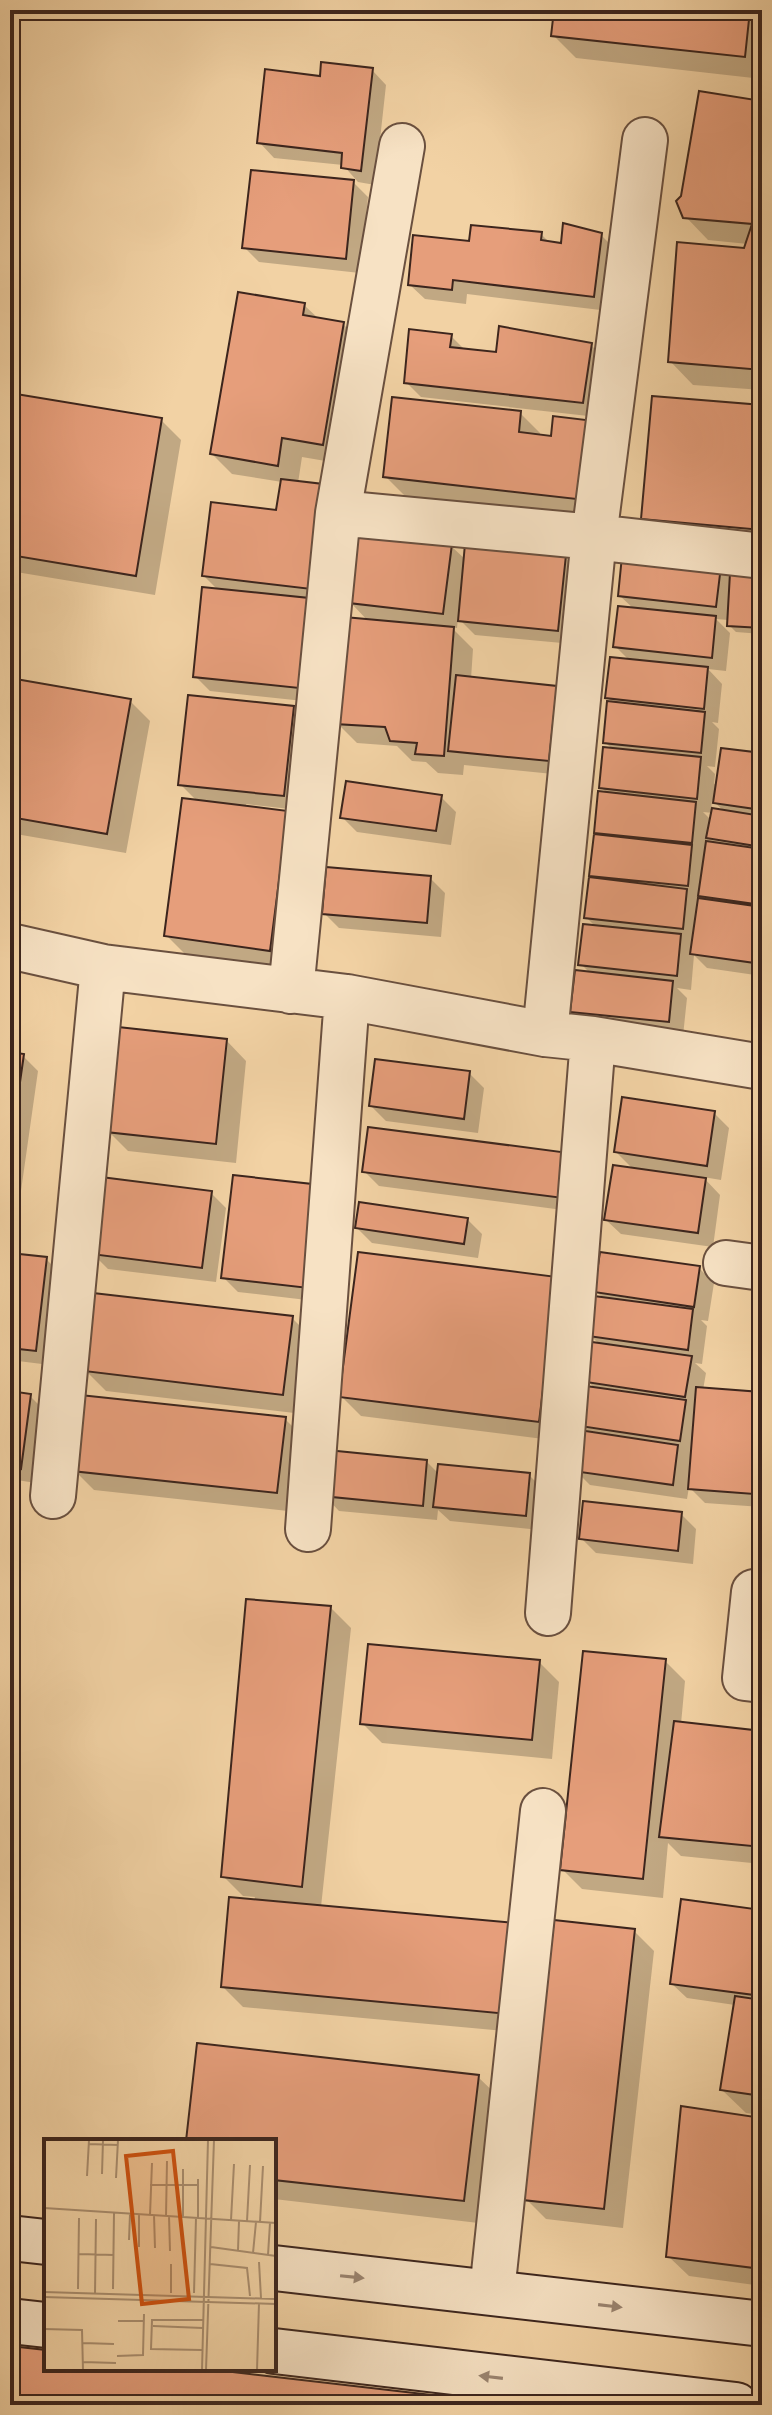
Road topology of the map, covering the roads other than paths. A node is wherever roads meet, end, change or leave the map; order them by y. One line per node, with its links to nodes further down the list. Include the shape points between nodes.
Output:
1 (645, 140): 4 (street)
2 (402, 146): 3 (street)
3 (338, 513): 4 (street); 8 (street)
4 (594, 537): 5 (street); 10 (street)
5 (762, 556)
6 (10, 946): 7 (street)
7 (103, 967): 8 (street); 13 (street)
8 (291, 991): 9 (street)
9 (347, 997): 10 (street); 14 (street)
10 (545, 1034): 11 (street)
11 (593, 1039): 12 (street); 16 (street)
12 (762, 1067)
13 (53, 1496)
14 (308, 1529)
15 (754, 1592): 17 (street, via 745,1678)
16 (548, 1613)
17 (762, 1680)
18 (543, 1811): 22 (street)
19 (10, 2238): 20 (street)
20 (44, 2242)
21 (276, 2268): 22 (street, one-way to 22)
22 (492, 2292): 24 (street, one-way to 24)
23 (10, 2321): 25 (street)
24 (762, 2324)
25 (44, 2325)
26 (276, 2351): 27 (street, one-way to 26)
27 (736, 2405)

